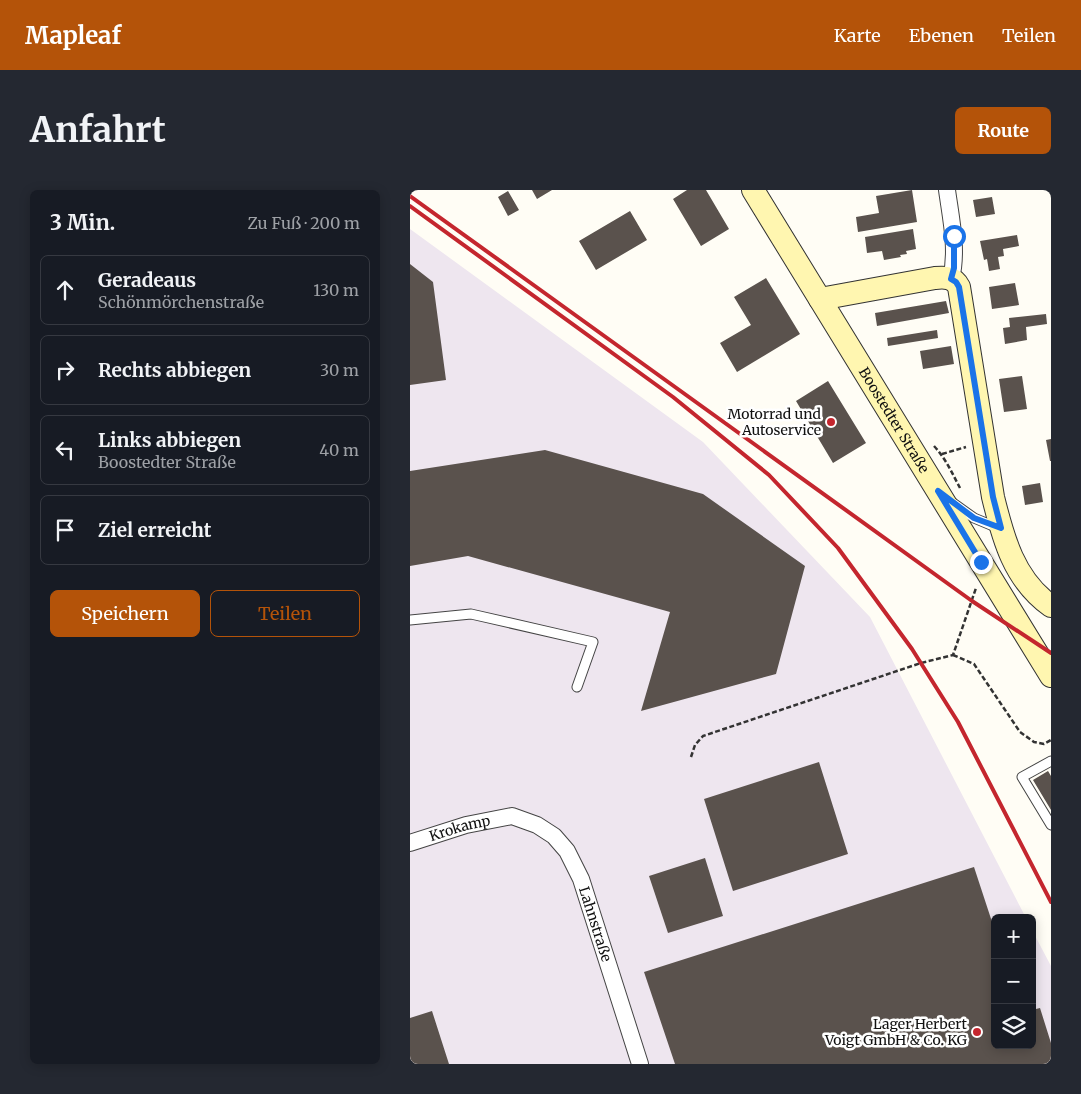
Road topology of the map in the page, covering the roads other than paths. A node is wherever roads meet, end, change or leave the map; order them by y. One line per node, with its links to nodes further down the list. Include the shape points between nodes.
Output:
1 (753, 190): 4 (street, Boostedter Straße)
2 (947, 190): 3 (street, via 954,236)
3 (951, 279): 4 (street, via 935,278); 6 (street, via 959,287 993,497)
4 (820, 299): 5 (street, Boostedter Straße)
5 (938, 491): 6 (lane, via 974,518); 9 (street, Boostedter Straße)
6 (1001, 528): 7 (street, via 1006,546 1021,574)
7 (1048, 605)
8 (410, 620): 10 (lane, via 471,614 593,642)
9 (1051, 676)
10 (577, 687)
11 (1051, 761): 13 (lane, via 1022,777)
12 (512, 816): 14 (street, Krokamp, via 466,825); 15 (street, Lahnstraße, via 537,825 554,836 567,851 581,879)
13 (1051, 825)
14 (410, 843)
15 (640, 1064)

